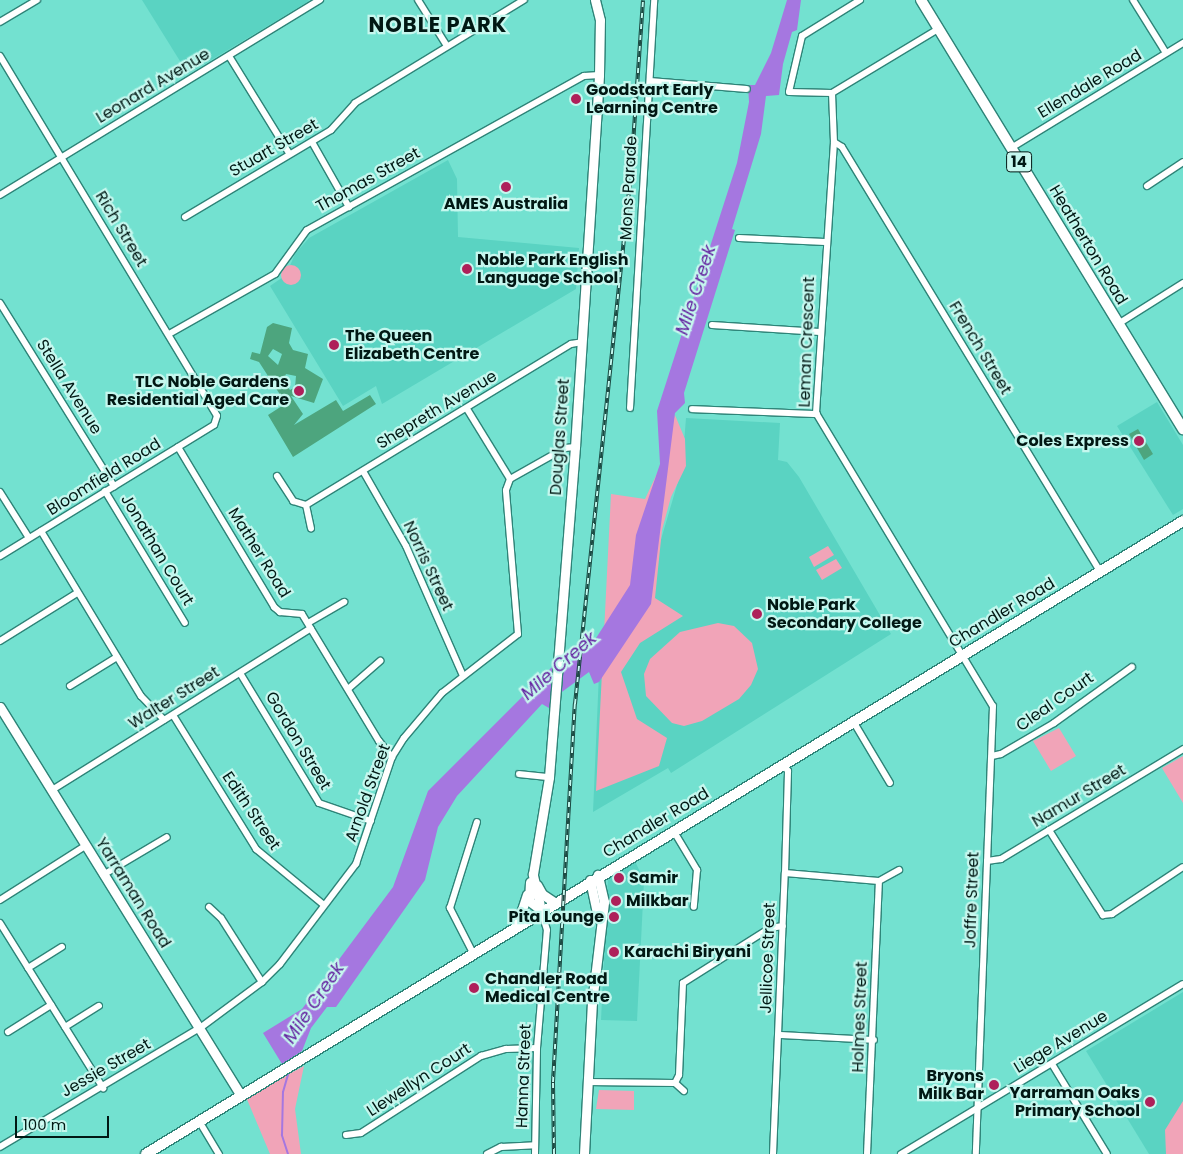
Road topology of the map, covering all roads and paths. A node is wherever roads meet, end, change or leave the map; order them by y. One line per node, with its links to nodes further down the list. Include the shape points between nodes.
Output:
1 (37, 0): 10 (street)
2 (320, 0): 16 (street, Leonard Avenue)
3 (418, 0): 13 (street)
4 (524, 0): 13 (street, Stuart Street)
5 (595, 0): 17 (main road, Douglas Street, via 600,20)
6 (654, 0): 18 (street, Mons Parade)
7 (860, 0): 21 (street, via 802,36)
8 (921, 0): 11 (main road, Heatherton Road / 14)
9 (1133, 0): 14 (street)
10 (0, 22)
11 (938, 28): 22 (street); 25 (main road, Heatherton Road / 14)
12 (1183, 43): 14 (street, Ellendale Road)
13 (448, 46): 23 (street, Stuart Street, via 355,103 335,127)
14 (1166, 53): 25 (street, Ellendale Road)
15 (0, 56): 27 (street, Rich Street)
16 (229, 56): 26 (street); 27 (street, Leonard Avenue)
17 (599, 75): 31 (street, Thomas Street, via 584,76); 41 (main road, Douglas Street)
18 (650, 81): 19 (street); 42 (street, Mons Parade)
19 (747, 89)
20 (780, 91): 21 (street)
21 (789, 92): 22 (street)
22 (834, 92): 24 (street, Leman Crescent)
23 (312, 142): 26 (street, Stuart Street); 31 (street)
24 (834, 142): 34 (street, Leman Crescent); 62 (street, French Street, via 846,154)
25 (1011, 148): 37 (main road, Heatherton Road / 14)
26 (289, 153): 32 (street, Stuart Street)
27 (62, 157): 30 (street, Leonard Avenue); 40 (street, Rich Street)
28 (1183, 162): 29 (street)
29 (1147, 186)
30 (0, 195)
31 (349, 207): 40 (street, Thomas Street, via 307,230 275,274)
32 (185, 217)
33 (739, 238): 34 (street)
34 (825, 242): 39 (street, Leman Crescent)
35 (1183, 284): 37 (street)
36 (0, 303): 53 (street, Stella Avenue)
37 (1118, 324): 47 (main road, Heatherton Road / 14)
38 (712, 325): 39 (street)
39 (820, 332): 45 (street, Leman Crescent)
40 (169, 334): 46 (street, Rich Street)
41 (582, 342): 43 (street, Shepreth Avenue, via 571,344); 49 (main road, Douglas Street)
42 (630, 408)
43 (467, 409): 50 (street, Shepreth Avenue); 52 (street)
44 (692, 409): 45 (street)
45 (817, 414): 68 (street, Leman Crescent)
46 (217, 416): 48 (street, Bloomfield Road, via 214,425)
47 (1183, 429)
48 (178, 447): 53 (street, Bloomfield Road); 66 (street, Mather Road, via 274,607 280,612 302,614)
49 (575, 447): 52 (street, via 565,448); 85 (main road, Douglas Street)
50 (363, 471): 56 (street, Shepreth Avenue); 73 (street, Norris Street, via 406,546)
51 (277, 476): 56 (street, via 293,501)
52 (510, 479): 73 (street, Arnold Street, via 506,490 518,634)
53 (114, 486): 55 (street, Bloomfield Road)
54 (0, 492): 60 (street)
55 (106, 492): 59 (street, Bloomfield Road); 65 (street, Jonathan Court)
56 (306, 505): 58 (street)
57 (1183, 521): 62 (main road, Chandler Road)
58 (311, 528)
59 (41, 531): 60 (street, Bloomfield Road); 63 (street)
60 (29, 538): 61 (street, Bloomfield Road)
61 (0, 556)
62 (1100, 571): 68 (main road, Chandler Road)
63 (76, 593): 67 (street); 69 (street)
64 (344, 602): 66 (street, Walter Street)
65 (185, 623)
66 (310, 626): 72 (street, Walter Street); 75 (street)
67 (0, 641)
68 (962, 655): 79 (main road, Chandler Road); 81 (street, Joffre Street, via 993,706)
69 (117, 657): 74 (street); 78 (street, via 141,696)
70 (380, 661): 75 (street)
71 (1132, 667): 81 (street, Cleal Court, via 1054,723 1002,754)
72 (240, 673): 77 (street, Walter Street); 88 (street, Gordon Street, via 319,803)
73 (463, 676): 82 (street, Arnold Street, via 429,705)
74 (70, 686)
75 (348, 689): 82 (street, via 378,742)
76 (0, 707): 87 (main road, Yarraman Road)
77 (173, 715): 78 (street, Walter Street); 105 (street, Edith Street, via 264,859)
78 (164, 720): 87 (street, Walter Street)
79 (853, 721): 83 (main road, Chandler Road); 86 (street)
80 (1183, 748): 91 (street, Namur Street)
81 (992, 756): 94 (street, Joffre Street)
82 (392, 757): 88 (street, Arnold Street)
83 (783, 764): 90 (main road, Chandler Road); 98 (street, Jellicoe Street, via 788,771)
84 (518, 774): 85 (street)
85 (549, 777): 97 (main road, Douglas Street)
86 (890, 783)
87 (52, 790): 93 (main road, Yarraman Road)
88 (371, 821): 105 (street, Arnold Street, via 356,864)
89 (477, 822): 113 (street, via 450,908)
90 (673, 830): 100 (main road, Chandler Road); 107 (street, via 697,870)
91 (1050, 830): 94 (street, Namur Street, via 1001,859); 95 (street, via 1103,915 1112,914)
92 (167, 837): 99 (street)
93 (85, 846): 99 (main road, Yarraman Road); 103 (street)
94 (987, 861): 131 (street, Joffre Street)
95 (1183, 867)
96 (899, 870): 101 (street)
97 (533, 872): 102 (main road, Douglas Street); 104 (main road, via 539,890); 108 (main road, Douglas Street)
98 (785, 873): 101 (street); 111 (street, Jellicoe Street)
99 (104, 875): 120 (main road, Yarraman Road)
100 (594, 878): 104 (main road, Chandler Road); 126 (main road, via 599,924)
101 (879, 881): 123 (street, Holmes Street)
102 (528, 890): 108 (main road, via 530,903); 110 (main road, Douglas Street)
103 (0, 900)
104 (554, 902): 108 (main road, Chandler Road)
105 (324, 905): 115 (street, Arnold Street)
106 (209, 907): 115 (street, via 221,918)
107 (694, 907)
108 (541, 910): 110 (main road, Chandler Road); 124 (street, Hanna Street, via 547,930)
109 (0, 924): 114 (street)
110 (517, 925): 113 (main road, Chandler Road)
111 (783, 926): 122 (street, Jellicoe Street); 127 (street, via 770,928 683,983 679,1074)
112 (62, 947): 114 (street)
113 (473, 952): 130 (main road, Chandler Road)
114 (28, 968): 117 (street)
115 (262, 982): 120 (street, Arnold Street)
116 (1183, 984): 125 (street, Liege Avenue)
117 (51, 1004): 119 (street); 121 (street)
118 (99, 1006): 119 (street)
119 (65, 1027): 128 (street)
120 (200, 1028): 128 (street, Jessie Street); 130 (main road, Yarraman Road)
121 (8, 1032)
122 (779, 1035): 123 (street); 141 (street, Jellicoe Street)
123 (874, 1040): 142 (street, Holmes Street)
124 (537, 1048): 133 (street, Llewellyn Court, via 506,1049 481,1056 361,1133); 134 (street, Hanna Street)
125 (1052, 1064): 131 (street, Liege Avenue); 145 (street)
126 (587, 1082): 127 (street); 140 (main road)
127 (675, 1083): 129 (street)
128 (103, 1088): 135 (street, Jessie Street)
129 (684, 1091)
130 (241, 1095): 132 (main road, Chandler Road)
131 (977, 1109): 143 (street, Liege Avenue); 144 (street, Joffre Street)
132 (199, 1121): 136 (main road, Chandler Road); 137 (street)
133 (346, 1135)
134 (535, 1145): 138 (street, via 501,1147); 139 (street, Hanna Street)
135 (0, 1147)
136 (146, 1154)
137 (219, 1154)
138 (487, 1154)
139 (535, 1154)
140 (584, 1154)
141 (773, 1154)
142 (867, 1154)
143 (901, 1154)
144 (976, 1154)
145 (1107, 1154)

